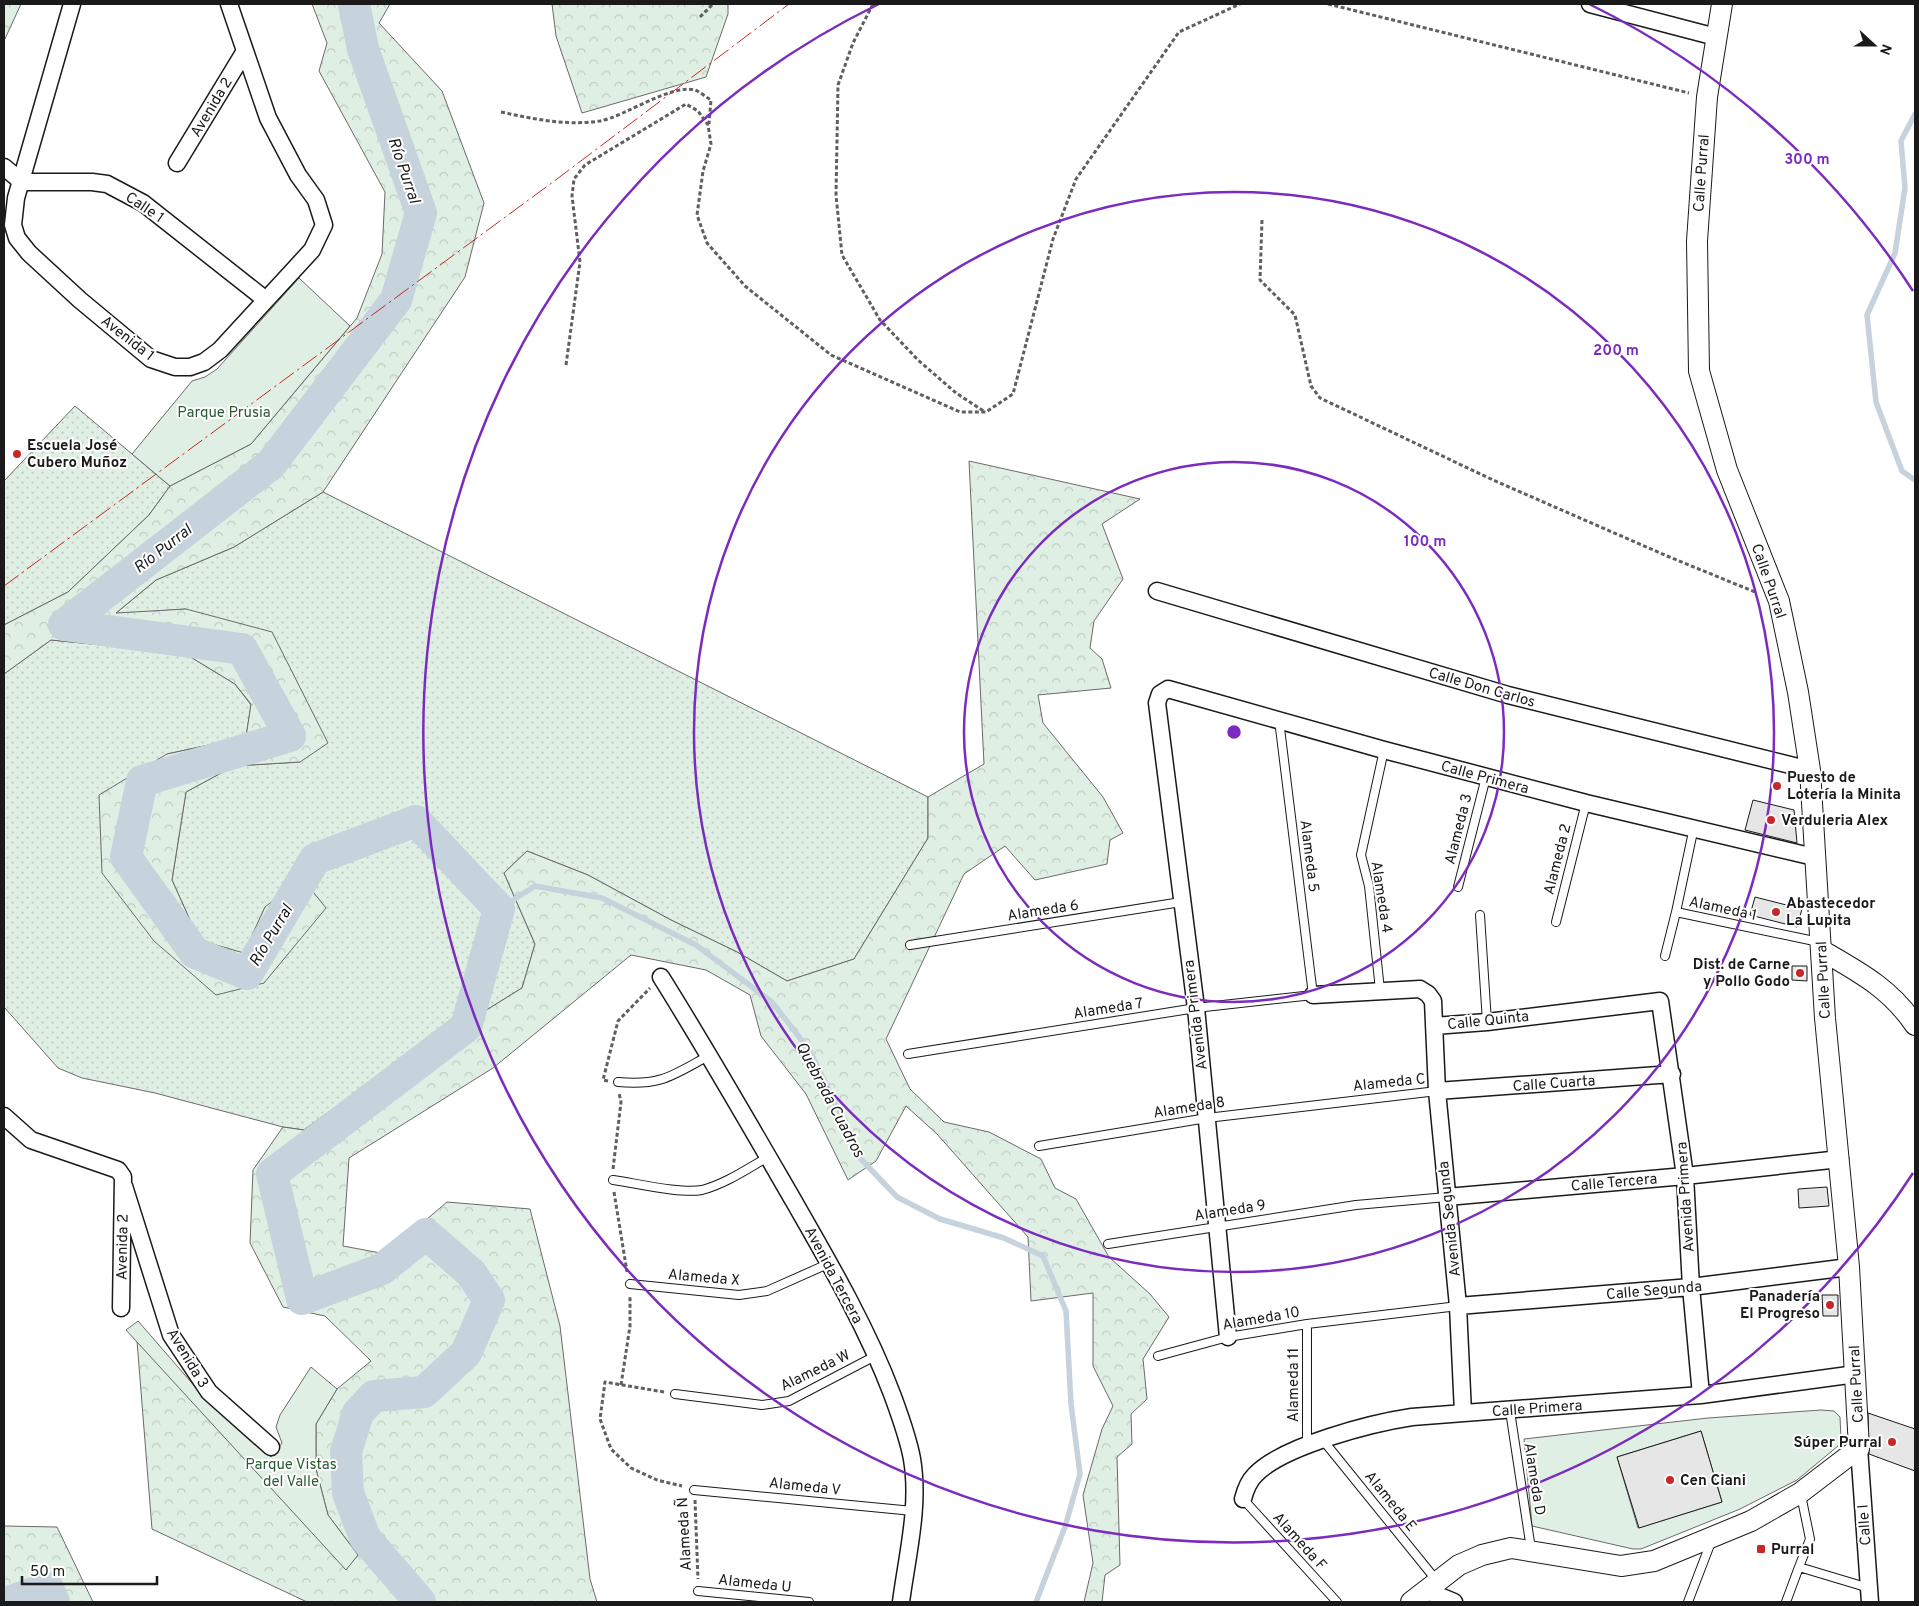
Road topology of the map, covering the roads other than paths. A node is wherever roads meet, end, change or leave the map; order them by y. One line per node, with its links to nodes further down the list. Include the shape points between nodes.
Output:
1 (72, 4): 9 (street, Avenida 1)
2 (230, 4): 6 (street, Avenida 1)
3 (1590, 4): 5 (street)
4 (1722, 4): 5 (street, Calle Purral)
5 (1716, 37): 16 (street, Calle Purral, via 1706,97 1696,241 1699,371 1727,470 1779,602)
6 (245, 51): 7 (street, Avenida 2); 11 (street, Avenida 1, via 268,118 298,175 316,200 324,225 312,250)
7 (177, 163)
8 (4, 166): 9 (street)
9 (22, 182): 10 (street, Avenida 1); 11 (street, Calle 1, via 92,182 126,192)
10 (10, 193): 11 (street, Avenida 1, via 17,238 29,253 80,300 151,359 162,364 175,368 204,362 220,350)
11 (266, 300)
12 (1157, 591): 16 (street, Calle Don Carlos, via 1508,695)
13 (1160, 694): 14 (street, Calle Primera, via 1168,689); 22 (street, Avenida Primera, via 1157,703)
14 (1279, 720): 15 (street, Calle Primera); 31 (lane, Alameda 5)
15 (1384, 750): 17 (street, Calle Primera); 30 (lane, Alameda 4, via 1361,855 1369,886)
16 (1810, 770): 20 (street, Calle Purral)
17 (1486, 777): 18 (street, Calle Primera); 21 (lane, Alameda 3)
18 (1586, 803): 19 (street, Calle Primera); 25 (lane, Alameda 2)
19 (1694, 828): 20 (street, Calle Primera); 23 (lane, Alameda 1)
20 (1814, 857): 27 (street, Calle Purral)
21 (1458, 887)
22 (1181, 902): 26 (lane, Alameda 6); 33 (street, Avenida Primera)
23 (1676, 912): 27 (lane, Alameda 1); 28 (lane)
24 (1480, 915): 34 (lane)
25 (1556, 922)
26 (910, 944)
27 (1821, 946): 35 (street, via 1870,978 1901,1005); 47 (street, Calle Purral)
28 (1665, 956)
29 (661, 977): 38 (street, Avenida Tercera)
30 (1380, 990): 31 (street, Calle Quinta); 36 (street, Calle Quinta, via 1420,989 1428,994 1433,1001)
31 (1314, 995): 33 (lane, Alameda 7)
32 (1660, 1001): 34 (street, Calle Quinta); 39 (street, Avenida Primera)
33 (1196, 1008): 37 (lane, Alameda 7); 44 (street, Avenida Primera)
34 (1487, 1022): 36 (street, Calle Quinta)
35 (1915, 1025)
36 (1434, 1026): 41 (street, Avenida Segunda)
37 (908, 1054)
38 (710, 1056): 40 (lane, via 666,1079 644,1084); 46 (street, Avenida Tercera)
39 (1672, 1074): 41 (street, Calle Cuarta); 48 (street, Avenida Primera)
40 (618, 1082)
41 (1436, 1091): 42 (lane, Alameda C); 51 (street, Avenida Segunda)
42 (1344, 1101): 44 (lane, Alameda 8)
43 (4, 1116): 50 (street, Avenida 3, via 31,1140 118,1170)
44 (1207, 1118): 45 (lane, Alameda 8); 52 (street, Avenida Primera)
45 (1039, 1146)
46 (768, 1157): 49 (lane, via 722,1183 700,1190); 54 (street, Avenida Tercera)
47 (1840, 1158): 48 (street, Calle Tercera); 55 (street, Calle Purral)
48 (1685, 1176): 51 (street, Calle Tercera); 57 (street, Avenida Primera)
49 (613, 1180)
50 (124, 1186): 59 (street, Avenida 2); 71 (street, Avenida 3, via 171,1335 209,1392)
51 (1447, 1197): 52 (lane, Alameda 9, via 1356,1205); 58 (street, Avenida Segunda)
52 (1218, 1225): 53 (lane, Alameda 9); 61 (street, Avenida Primera)
53 (1108, 1244)
54 (830, 1263): 56 (lane, Alameda X, via 767,1291 739,1295); 62 (street, Avenida Tercera)
55 (1849, 1267): 57 (street, Calle Segunda); 64 (street, Calle Purral)
56 (630, 1284)
57 (1691, 1287): 58 (street, Calle Segunda); 66 (street, Avenida Primera)
58 (1458, 1306): 60 (lane, Alameda 10); 68 (street, Avenida Segunda)
59 (121, 1308)
60 (1307, 1324): 61 (lane, Alameda 10); 70 (lane, Alameda 11)
61 (1228, 1337): 63 (lane, Alameda 10)
62 (877, 1355): 65 (lane, Alameda W, via 789,1401 762,1405); 76 (street, Avenida Tercera, via 906,1431 915,1488)
63 (1158, 1356)
64 (1856, 1374): 66 (street, Calle Primera); 72 (street, Calle Purral)
65 (675, 1394)
66 (1701, 1395): 67 (street, Calle Primera)
67 (1510, 1411): 68 (street, Calle Primera); 78 (lane, Alameda D)
68 (1463, 1413): 69 (street, Calle Primera, via 1379,1422)
69 (1322, 1440): 70 (street, Calle Primera); 81 (lane, Alameda E)
70 (1307, 1446): 75 (street, Calle Primera, via 1272,1462 1255,1475)
71 (272, 1447)
72 (1859, 1448): 74 (street); 82 (street, Calle I)
73 (694, 1490): 76 (lane, Alameda V)
74 (1800, 1493): 77 (street, via 1751,1521); 79 (lane, via 1810,1539)
75 (1243, 1499): 85 (lane, Alameda F)
76 (913, 1511): 84 (street, Avenida Tercera)
77 (1713, 1537): 78 (street, via 1654,1561 1621,1566); 87 (lane)
78 (1532, 1551): 81 (street, via 1511,1548 1482,1554 1459,1565)
79 (1799, 1567): 82 (lane); 88 (lane)
80 (698, 1591): 83 (lane, Alameda U)
81 (1424, 1591): 86 (street)
82 (1870, 1595)
83 (809, 1602)
84 (901, 1602)
85 (1336, 1602)
86 (1454, 1602)
87 (1688, 1602)
88 (1786, 1602)

